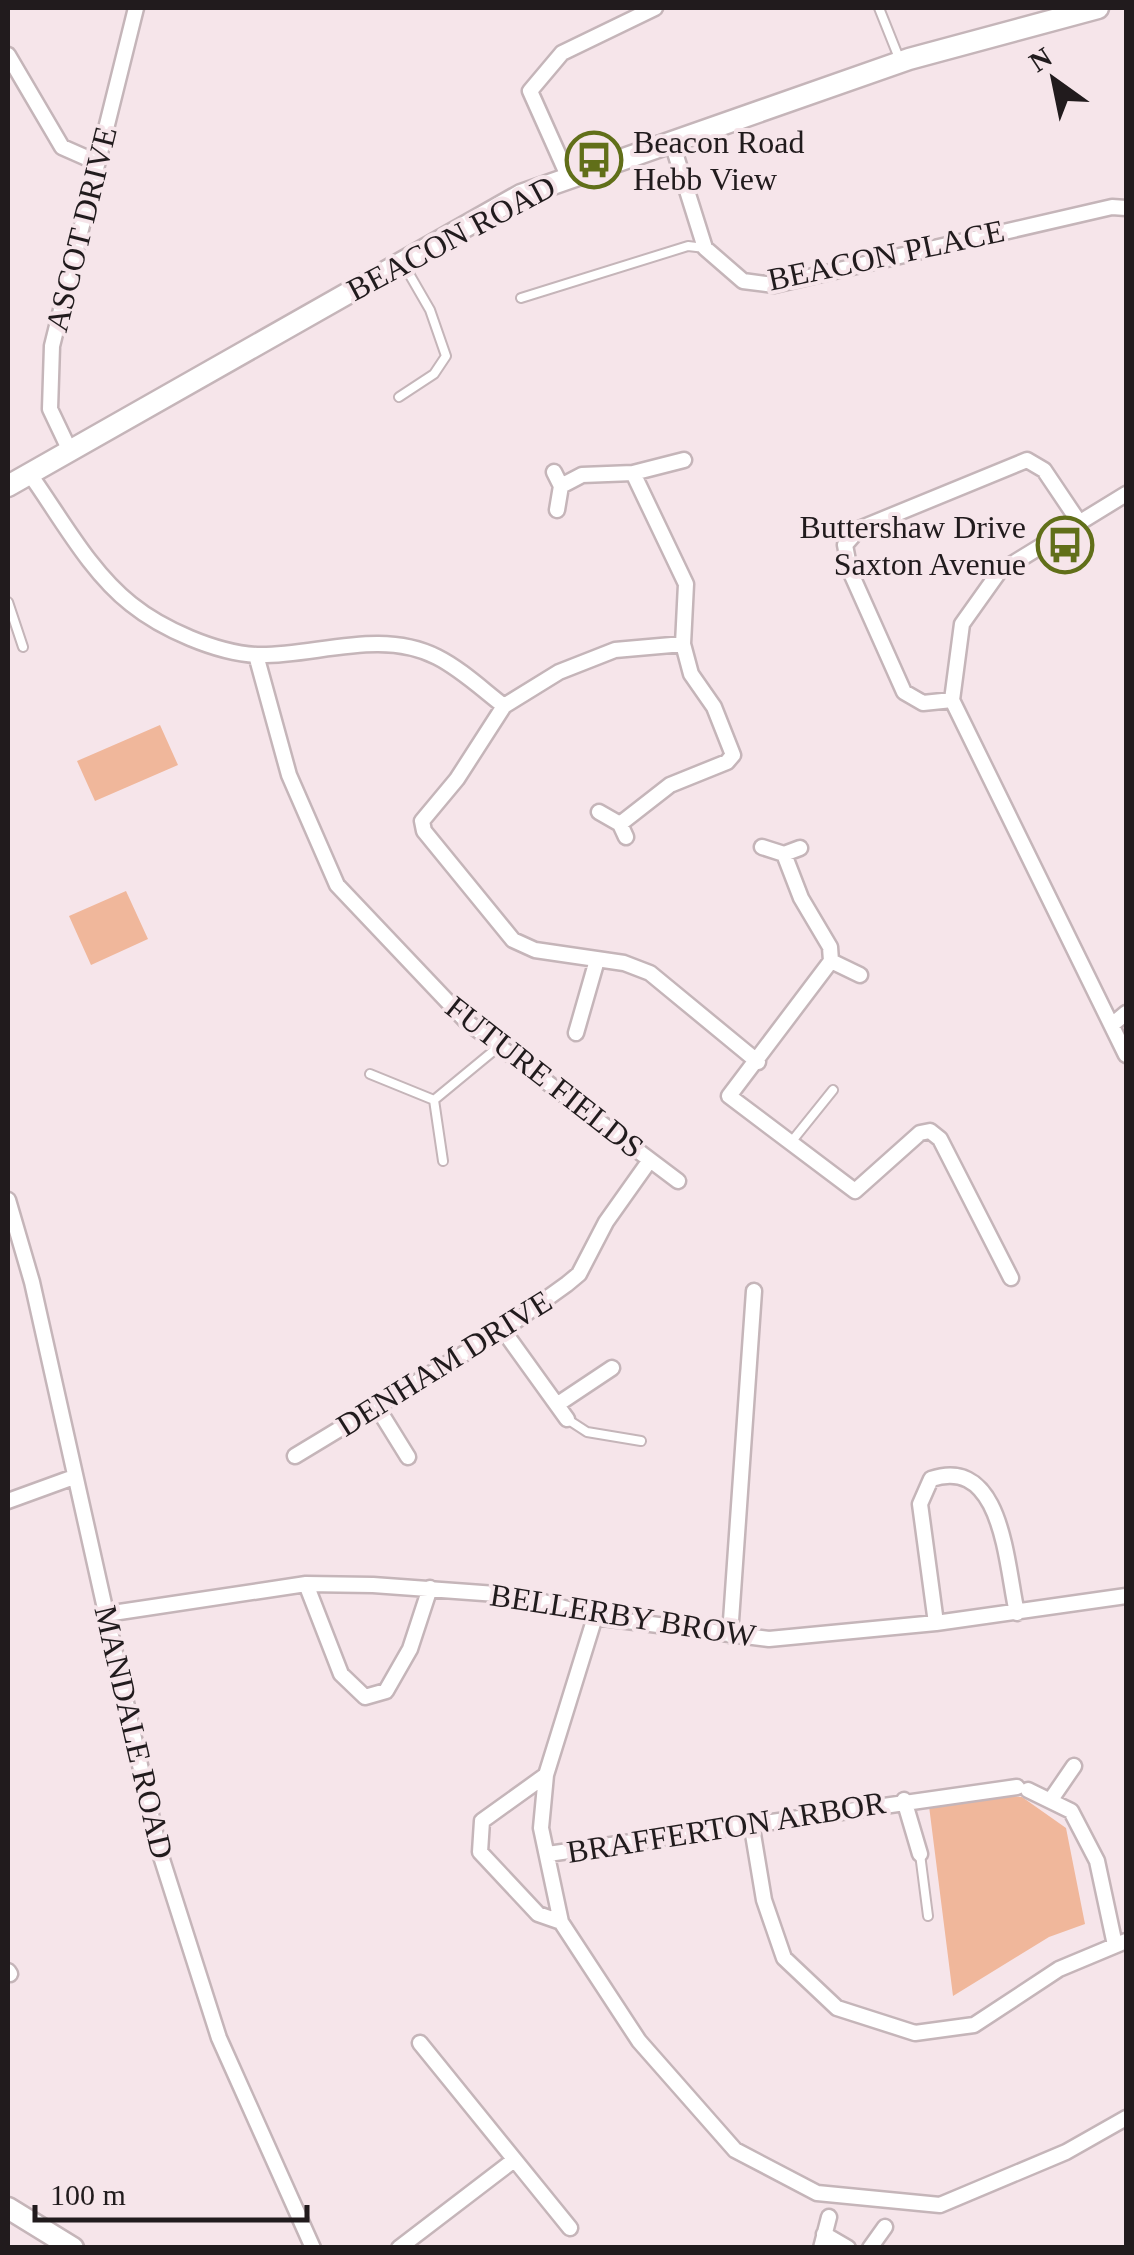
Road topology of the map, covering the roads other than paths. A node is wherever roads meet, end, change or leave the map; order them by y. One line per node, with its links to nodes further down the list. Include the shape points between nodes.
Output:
1 (136, 8): 8 (street, ASCOT DRIVE)
2 (654, 8): 9 (street, via 562,53 530,91)
3 (879, 8): 6 (lane)
4 (1098, 8): 6 (main road, BEACON ROAD)
5 (8, 56): 8 (street, via 62,147)
6 (901, 62): 7 (main road, BEACON ROAD)
7 (672, 143): 9 (main road, BEACON ROAD); 11 (street)
8 (96, 162): 15 (street, ASCOT DRIVE, via 48,382 50,409)
9 (568, 176): 12 (main road, BEACON ROAD, via 520,194)
10 (1126, 208): 11 (street, BEACON PLACE, via 774,285 743,282)
11 (705, 248): 13 (lane, via 688,246)
12 (402, 261): 14 (lane, via 446,356 434,374); 15 (main road, BEACON ROAD)
13 (521, 298)
14 (400, 396)
15 (69, 449): 17 (main road, BEACON ROAD)
16 (684, 460): 18 (street)
17 (29, 472): 19 (main road, BEACON ROAD); 26 (street, via 130,604 210,644)
18 (634, 473): 21 (street, via 557,479); 24 (street, via 686,584)
19 (8, 486)
20 (1126, 494): 22 (street)
21 (558, 510)
22 (1079, 522): 27 (street, via 999,572 962,624); 27 (street, via 1044,470 1027,460 859,529 845,545 904,692 923,703)
23 (8, 602): 25 (lane)
24 (683, 644): 28 (street, via 615,650 559,672); 29 (street, via 691,674 714,707 733,755 670,785 623,830)
25 (24, 647)
26 (256, 655): 28 (street, via 382,644 436,656); 39 (street, FUTURE FIELDS, via 289,775 337,885)
27 (952, 700): 37 (street)
28 (504, 706): 33 (street, via 422,821 424,830 513,940)
29 (599, 812)
30 (762, 847): 32 (street)
31 (800, 848): 32 (street)
32 (784, 854): 34 (street)
33 (597, 960): 38 (street); 41 (street, via 650,973)
34 (831, 961): 35 (street); 41 (street)
35 (860, 975)
36 (1126, 1013): 37 (street)
37 (1113, 1024): 40 (street)
38 (576, 1033)
39 (497, 1048): 44 (lane); 46 (street, FUTURE FIELDS)
40 (1126, 1055)
41 (758, 1062): 45 (street, via 729,1096)
42 (370, 1074): 44 (lane)
43 (833, 1090): 45 (lane)
44 (434, 1100): 47 (lane)
45 (792, 1141): 50 (street, via 855,1191 930,1131)
46 (650, 1160): 48 (street, FUTURE FIELDS); 52 (street, DENHAM DRIVE, via 579,1274)
47 (443, 1161)
48 (678, 1181)
49 (8, 1200): 60 (street, MANDALE ROAD)
50 (1012, 1278)
51 (754, 1291): 69 (street)
52 (504, 1330): 54 (street); 55 (street, DENHAM DRIVE)
53 (612, 1368): 54 (street)
54 (558, 1404): 56 (street)
55 (377, 1407): 58 (street, DENHAM DRIVE); 59 (street)
56 (568, 1419): 57 (lane, via 586,1432)
57 (641, 1441)
58 (296, 1456)
59 (408, 1457)
60 (74, 1477): 61 (street); 66 (street, MANDALE ROAD)
61 (8, 1501)
62 (306, 1584): 63 (street, BELLERBY BROW); 63 (street, via 341,1674 365,1698 386,1691 410,1648); 66 (street, BELLERBY BROW)
63 (430, 1588): 67 (street, BELLERBY BROW, via 523,1596)
64 (1126, 1596): 65 (street, BELLERBY BROW)
65 (1017, 1613): 68 (street, BELLERBY BROW); 68 (street, via 990,1498 969,1477 949,1473 931,1479 920,1504)
66 (106, 1614): 89 (street, MANDALE ROAD, via 160,1850 220,2038)
67 (595, 1616): 69 (street, BELLERBY BROW); 71 (street)
68 (936, 1623): 69 (street, BELLERBY BROW, via 769,1639)
69 (730, 1636)
70 (1074, 1766): 72 (street)
71 (546, 1775): 75 (street, via 541,1828); 78 (street, via 482,1821 480,1852 538,1914)
72 (1052, 1798): 73 (street, BRAFFERTON ARBOR, via 1022,1789); 79 (street, via 1071,1811 1096,1861)
73 (904, 1800): 74 (street, BRAFFERTON ARBOR); 76 (street, BRAFFERTON ARBOR)
74 (751, 1822): 75 (street, BRAFFERTON ARBOR); 79 (street, via 764,1900 784,1958 838,2008 915,2033 974,2024 1060,1969)
75 (548, 1854): 78 (street)
76 (920, 1854): 77 (lane)
77 (928, 1916)
78 (562, 1922): 81 (street, via 639,2041 735,2150 817,2193 940,2205 1066,2152)
79 (1121, 1943)
80 (420, 2043): 82 (street)
81 (1126, 2118)
82 (514, 2160): 86 (street); 90 (street)
83 (8, 2208): 88 (main road)
84 (829, 2217): 87 (street)
85 (885, 2227): 92 (street)
86 (570, 2228)
87 (822, 2241): 91 (street)
88 (73, 2248)
89 (313, 2248)
90 (399, 2248)
91 (848, 2248)
92 (870, 2248)

